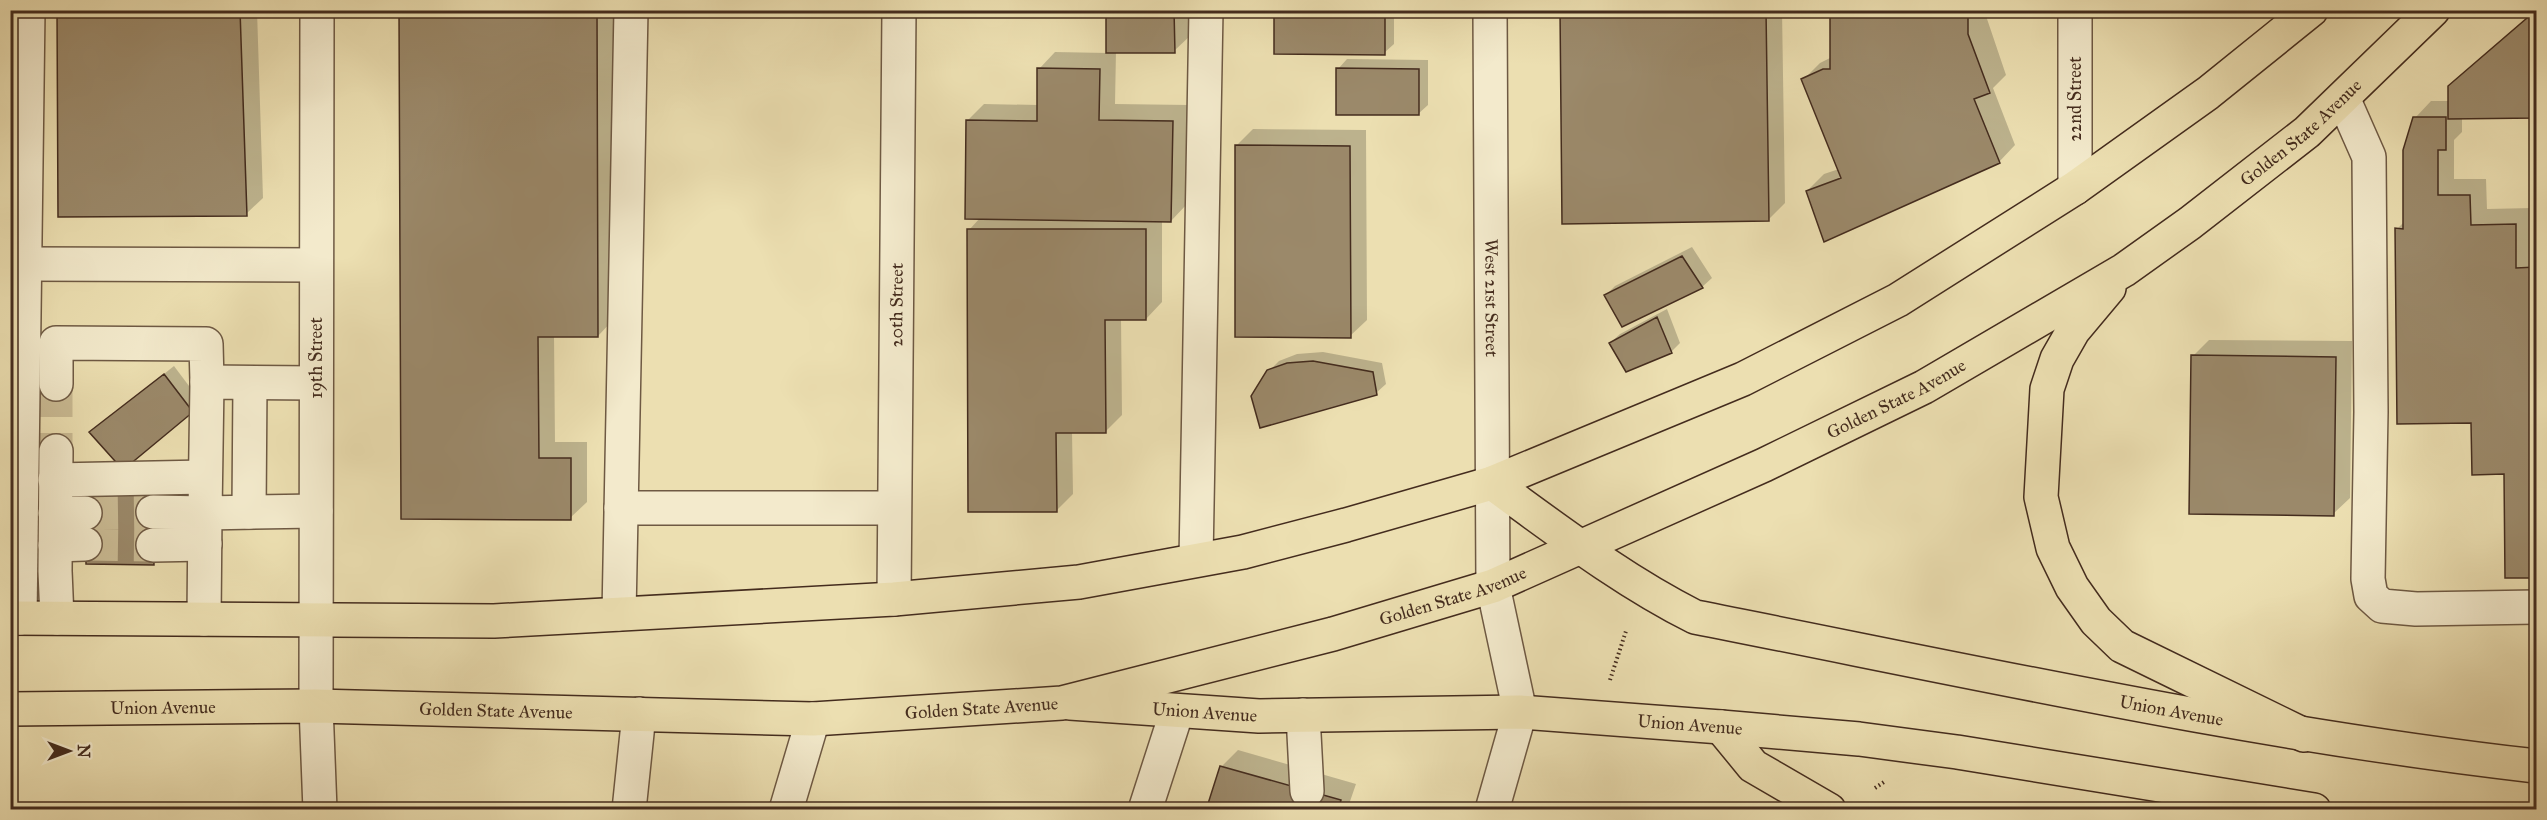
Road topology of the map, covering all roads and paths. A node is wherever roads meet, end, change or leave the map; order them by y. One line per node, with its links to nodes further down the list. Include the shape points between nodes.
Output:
1 (28, 10): 12 (street)
2 (317, 10): 13 (street, 19th Street)
3 (631, 10): 21 (street)
4 (899, 10): 22 (street, 20th Street)
5 (1206, 10): 29 (street)
6 (1490, 10): 20 (street, West 21st Street)
7 (2075, 10): 11 (street, 22nd Street)
8 (2433, 10): 10 (main road, Golden State Avenue)
9 (2296, 15): 11 (main road, via 2208,93)
10 (2343, 98): 14 (main road, Golden State Avenue, via 2307,132); 32 (street, via 2369,157 2371,597 2382,606 2416,609)
11 (2075, 188): 20 (main road, via 1898,300 1743,379)
12 (24, 264): 13 (street); 34 (street)
13 (316, 265): 17 (street, 19th Street)
14 (2124, 270): 28 (main road, Golden State Avenue, via 1924,387 1764,465); 49 (main road, via 2073,331 2057,359 2047,389 2041,497 2053,548 2072,587 2096,621 2122,646)
15 (207, 382): 16 (street); 18 (street, via 206,344 56,343); 19 (street)
16 (250, 383): 17 (street); 25 (street)
17 (316, 383): 23 (street, 19th Street)
18 (56, 384)
19 (205, 477): 26 (street); 35 (street, via 56,466 70,529)
20 (1492, 483): 28 (main road, Union Avenue); 29 (main road, via 1346,525); 30 (street, West 21st Street)
21 (621, 508): 22 (street); 33 (street)
22 (893, 508): 31 (street, 20th Street)
23 (316, 511): 25 (street); 37 (street, 19th Street)
24 (153, 512): 26 (street)
25 (249, 512): 26 (street)
26 (205, 528): 27 (street); 36 (street)
27 (153, 544)
28 (1581, 547): 30 (main road, Golden State Avenue); 49 (main road, Union Avenue, via 1666,603 1695,617)
29 (1196, 560): 31 (main road, via 1079,582)
30 (1493, 586): 40 (main road, Golden State Avenue, via 1311,640); 44 (street, West 21st Street)
31 (894, 599): 33 (main road)
32 (2536, 607)
33 (619, 614): 37 (main road, via 494,621)
34 (15, 618): 35 (main road)
35 (57, 618): 36 (main road)
36 (204, 619): 37 (main road)
37 (316, 619): 41 (street, 19th Street)
38 (1626, 631): 39 (path)
39 (1610, 680)
40 (1062, 703): 43 (main road, Union Avenue); 47 (main road, Golden State Avenue)
41 (316, 706): 42 (main road, Union Avenue); 45 (main road, Golden State Avenue); 54 (street, 19th Street)
42 (10, 709)
43 (1177, 711): 46 (main road, Union Avenue); 57 (street)
44 (1520, 712): 46 (main road, Union Avenue); 48 (main road, Union Avenue); 58 (street)
45 (639, 714): 47 (main road, Golden State Avenue); 55 (street)
46 (1303, 716): 53 (street)
47 (813, 718): 56 (street)
48 (1721, 727): 59 (main road, via 1753,766); 60 (main road, Union Avenue, via 1957,752)
49 (2304, 735): 50 (main road, Union Avenue)
50 (2536, 766)
51 (1884, 782): 52 (path)
52 (1875, 788)
53 (1307, 791)
54 (320, 810)
55 (629, 810)
56 (786, 810)
57 (1145, 810)
58 (1492, 810)
59 (1829, 810)
60 (2314, 810)

